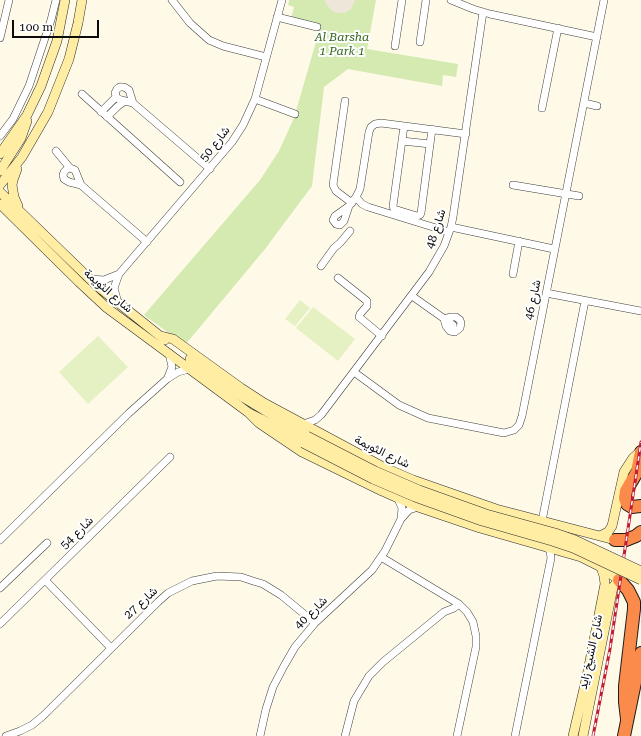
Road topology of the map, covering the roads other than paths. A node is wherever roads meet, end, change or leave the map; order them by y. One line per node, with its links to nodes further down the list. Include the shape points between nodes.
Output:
1 (9, 0): 16 (street)
2 (56, 0): 35 (street, via 29,86 13,119)
3 (65, 0): 30 (street, via 52,56)
4 (82, 0): 40 (street, via 63,77 48,112)
5 (172, 0): 19 (street, via 190,23 209,40 222,46)
6 (282, 0): 12 (street, شارع 50)
7 (402, 0): 18 (street)
8 (426, 0): 17 (street)
9 (451, 0): 11 (street)
10 (604, 0): 15 (street, شارع 46)
11 (483, 12): 14 (street); 34 (street, شارع 48)
12 (277, 17): 13 (street); 19 (street, شارع 50)
13 (317, 27)
14 (558, 28): 15 (street); 28 (street)
15 (597, 37): 26 (street, شارع 46)
16 (0, 38)
17 (420, 42)
18 (395, 46)
19 (266, 57): 22 (street, شارع 50)
20 (82, 94): 31 (street)
21 (116, 97): 23 (street); 25 (street, via 117,89 126,87); 31 (street)
22 (255, 99): 29 (street); 42 (street, شارع 50, via 238,134)
23 (125, 101): 25 (street); 31 (street)
24 (344, 101): 51 (street, via 333,185 336,191)
25 (133, 103): 42 (street)
26 (584, 103): 27 (street); 49 (street, شارع 46)
27 (597, 106)
28 (542, 108)
29 (295, 114)
30 (27, 115): 39 (street); 43 (street, via 26,127 21,138)
31 (104, 115): 44 (street)
32 (404, 126): 33 (street); 36 (street); 51 (street, via 381,123 371,127 361,184)
33 (432, 129): 34 (street); 37 (street)
34 (466, 134): 55 (street, شارع 48)
35 (0, 136)
36 (402, 141): 37 (street); 37 (street, via 392,206 394,209 417,216 421,213)
37 (430, 144)
38 (56, 151): 41 (street)
39 (0, 154)
40 (22, 157): 45 (street); 53 (street, via 12,185)
41 (70, 168): 46 (street, via 75,170); 46 (street, via 64,172 64,179)
42 (210, 169): 57 (street, شارع 50)
43 (0, 171)
44 (180, 182)
45 (0, 185)
46 (81, 185): 57 (street)
47 (513, 185): 49 (street)
48 (0, 192): 53 (street, شارع الثويمة)
49 (565, 194): 50 (street); 58 (street, شارع 46)
50 (579, 196)
51 (352, 202): 55 (street); 59 (street, via 334,217 334,223 348,233)
52 (0, 204): 54 (street, شارع الثويمة)
53 (19, 209): 62 (street, شارع الثويمة)
54 (4, 212): 72 (street, شارع الثويمة, via 97,300)
55 (450, 229): 56 (street); 65 (street, شارع 48, via 434,266)
56 (520, 241): 58 (street); 61 (street)
57 (147, 242): 60 (street, شارع 50)
58 (554, 248): 64 (street, شارع 46)
59 (321, 266)
60 (119, 274): 62 (street, via 104,280); 67 (street, via 114,288)
61 (513, 274)
62 (89, 278): 67 (street, شارع الثويمة)
63 (338, 278): 71 (street, via 366,300 367,306 359,317)
64 (546, 293): 66 (street); 74 (street, شارع 46, via 521,418 517,428 511,432 500,433 421,415 393,400)
65 (412, 296): 69 (street); 71 (street, شارع 48)
66 (585, 300): 68 (street); 89 (street)
67 (118, 303): 70 (street, شارع الثويمة)
68 (641, 312)
69 (453, 325)
70 (161, 336): 78 (street, شارع الثويمة, via 173,339 253,396); 80 (street, شارع الثويمة, via 238,394)
71 (382, 336): 74 (street, شارع 48)
72 (169, 353): 73 (street, شارع الثويمة); 75 (street, via 172,367)
73 (189, 369): 75 (street); 76 (street, شارع الثويمة)
74 (354, 372): 77 (street, شارع 48)
75 (167, 379): 94 (street)
76 (249, 413): 80 (street, شارع الثويمة); 83 (street, شارع الثويمة, via 259,423 302,452)
77 (321, 415): 78 (street, شارع 48); 79 (street, via 320,426)
78 (303, 424): 79 (street, شارع الثويمة)
79 (325, 436): 84 (street, شارع الثويمة, via 385,468)
80 (305, 439): 102 (street, bridge, via 419,490 486,514 569,538); 105 (street, bridge, via 373,479 422,500 573,548)
81 (641, 452): 85 (highway, via 637,472 626,491 625,498 627,504 632,507); 93 (street, via 633,458 624,472 612,526 608,532)
82 (170, 457): 103 (street, شارع 54)
83 (398, 499): 86 (street, شارع الثويمة); 88 (street, via 402,508)
84 (486, 506): 87 (street, شارع الثويمة); 90 (street, via 491,514 490,519)
85 (641, 506)
86 (418, 507): 88 (street, شارع 40, via 408,511); 90 (street, شارع الثويمة)
87 (505, 512): 89 (street, شارع الثويمة); 92 (street, via 496,521)
88 (401, 519): 99 (street, شارع 40)
89 (542, 521): 93 (street, شارع الثويمة)
90 (480, 528): 92 (street, شارع الثويمة)
91 (641, 532): 95 (highway, via 626,540)
92 (500, 534): 97 (street, شارع الثويمة)
93 (600, 536): 95 (street, شارع الثويمة)
94 (0, 540)
95 (615, 540)
96 (47, 542): 106 (street)
97 (546, 546): 98 (street, شارع الثويمة); 100 (street)
98 (560, 551): 100 (street); 101 (street, شارع الثويمة, via 581,557)
99 (382, 557): 107 (street); 111 (street, شارع 40, via 366,576)
100 (551, 558): 119 (street)
101 (601, 567): 104 (street, شارع الثويمة); 120 (street, شارع الشيخ زايد, via 605,584)
102 (641, 571)
103 (45, 580): 110 (street, شارع 54); 112 (street)
104 (619, 580): 114 (highway, via 634,602 625,686); 121 (street, via 613,587)
105 (641, 580)
106 (0, 588)
107 (449, 598): 108 (street); 109 (street)
108 (459, 604): 109 (street); 118 (street, via 471,618 476,640)
109 (444, 612): 117 (street, via 369,676 354,701)
110 (1, 622)
111 (315, 623): 112 (street, شارع 27, via 263,584 241,577 217,576 192,581 168,593); 116 (street, شارع 40, via 295,647 278,676 266,709)
112 (111, 648): 115 (street, شارع 27, via 43,716 26,728)
113 (641, 653): 114 (highway)
114 (627, 719): 122 (highway)
115 (6, 736)
116 (260, 736)
117 (346, 736)
118 (457, 736)
119 (515, 736)
120 (572, 736)
121 (583, 736)
122 (624, 736)

